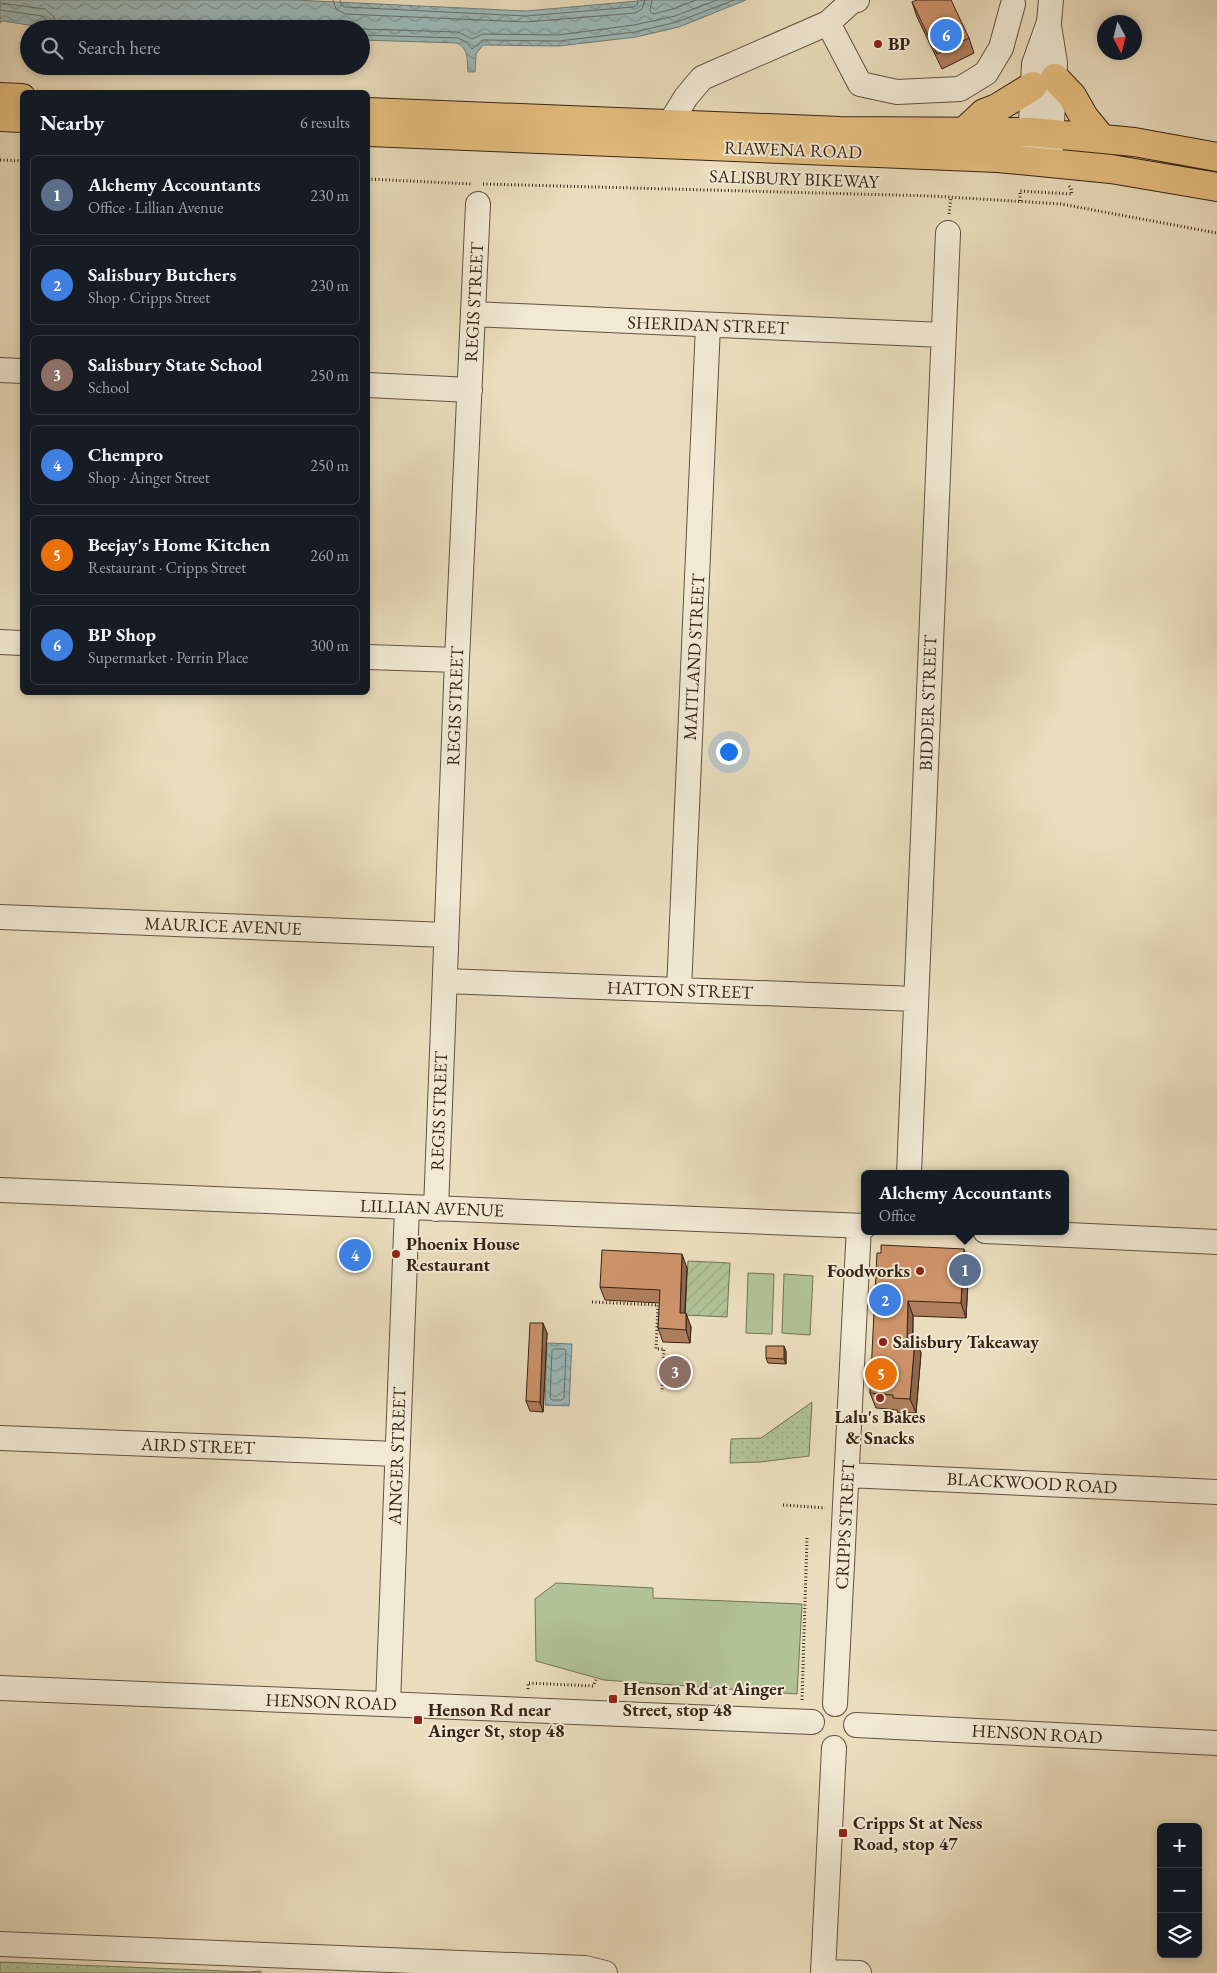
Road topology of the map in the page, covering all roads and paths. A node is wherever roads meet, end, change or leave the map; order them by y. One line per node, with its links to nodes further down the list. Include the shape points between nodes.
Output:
1 (857, 0): 4 (street)
2 (1006, 2): 3 (street); 4 (street, via 1001,48 986,73 960,89 897,92 860,84)
3 (1050, 10): 5 (street, via 1034,64)
4 (828, 23): 11 (street, via 702,78)
5 (1044, 82): 12 (highway, via 984,113); 14 (street); 15 (highway, via 1072,96)
6 (0, 97): 7 (highway)
7 (20, 98)
8 (370, 112): 11 (highway, RIAWENA ROAD)
9 (0, 117): 10 (highway)
10 (20, 118)
11 (670, 123): 12 (highway, RIAWENA ROAD, via 840,131)
12 (966, 130): 14 (highway, RIAWENA ROAD)
13 (370, 132): 19 (highway, RIAWENA ROAD)
14 (1042, 133): 15 (highway, RIAWENA ROAD); 19 (street)
15 (1102, 139): 16 (highway, RIAWENA ROAD)
16 (1217, 157)
17 (0, 160): 18 (path)
18 (20, 161)
19 (1040, 162): 22 (highway, RIAWENA ROAD, via 1153,175)
20 (370, 179): 23 (path, SALISBURY BIKEWAY)
21 (1066, 185): 23 (path, via 1072,188 1072,194 1020,192)
22 (1217, 187)
23 (1020, 201): 26 (path, SALISBURY BIKEWAY, via 1061,204)
24 (478, 204): 27 (street, REGIS STREET)
25 (948, 233): 29 (street, BIDDER STREET)
26 (1217, 233)
27 (473, 314): 28 (street, SHERIDAN STREET); 33 (street, REGIS STREET)
28 (708, 325): 29 (street, SHERIDAN STREET); 41 (street, MAITLAND STREET)
29 (943, 335): 42 (street, BIDDER STREET)
30 (0, 370): 31 (street)
31 (20, 371)
32 (370, 386): 33 (street)
33 (470, 390): 37 (street, REGIS STREET)
34 (0, 642): 35 (street)
35 (20, 643)
36 (370, 656): 37 (street)
37 (457, 660): 39 (street, REGIS STREET)
38 (0, 917): 39 (street, MAURICE AVENUE)
39 (446, 935): 40 (street, REGIS STREET)
40 (444, 981): 41 (street, HATTON STREET); 46 (street, REGIS STREET)
41 (679, 990): 42 (street, HATTON STREET)
42 (916, 1000): 43 (street, BIDDER STREET)
43 (909, 1170)
44 (0, 1190): 45 (street, LILLIAN AVENUE)
45 (407, 1207): 46 (street, LILLIAN AVENUE); 54 (street, AINGER STREET)
46 (436, 1209): 47 (street, LILLIAN AVENUE)
47 (861, 1226)
48 (861, 1235): 55 (street, CRIPPS STREET)
49 (1069, 1235): 50 (street)
50 (1217, 1242)
51 (592, 1302): 52 (path, via 658,1305 656,1349 664,1350)
52 (662, 1392)
53 (0, 1438): 54 (street, AIRD STREET)
54 (396, 1454): 64 (street, AINGER STREET)
55 (847, 1475): 56 (street, BLACKWOOD ROAD); 65 (street, CRIPPS STREET)
56 (1217, 1492)
57 (783, 1505): 58 (path)
58 (825, 1508)
59 (807, 1538): 63 (path)
60 (597, 1678): 62 (path, via 593,1686 528,1683)
61 (0, 1688): 64 (street, HENSON ROAD)
62 (528, 1690)
63 (802, 1700)
64 (388, 1704): 66 (street, HENSON ROAD)
65 (835, 1704): 66 (street, via 823,1707); 67 (street, via 847,1708)
66 (812, 1722): 69 (street, via 817,1740)
67 (856, 1725): 68 (street, HENSON ROAD); 69 (street, via 848,1744)
68 (1217, 1743)
69 (834, 1748): 71 (street)
70 (0, 1944): 72 (street, via 576,1967)
71 (823, 1972): 73 (street)
72 (605, 1973)
73 (859, 1973)

